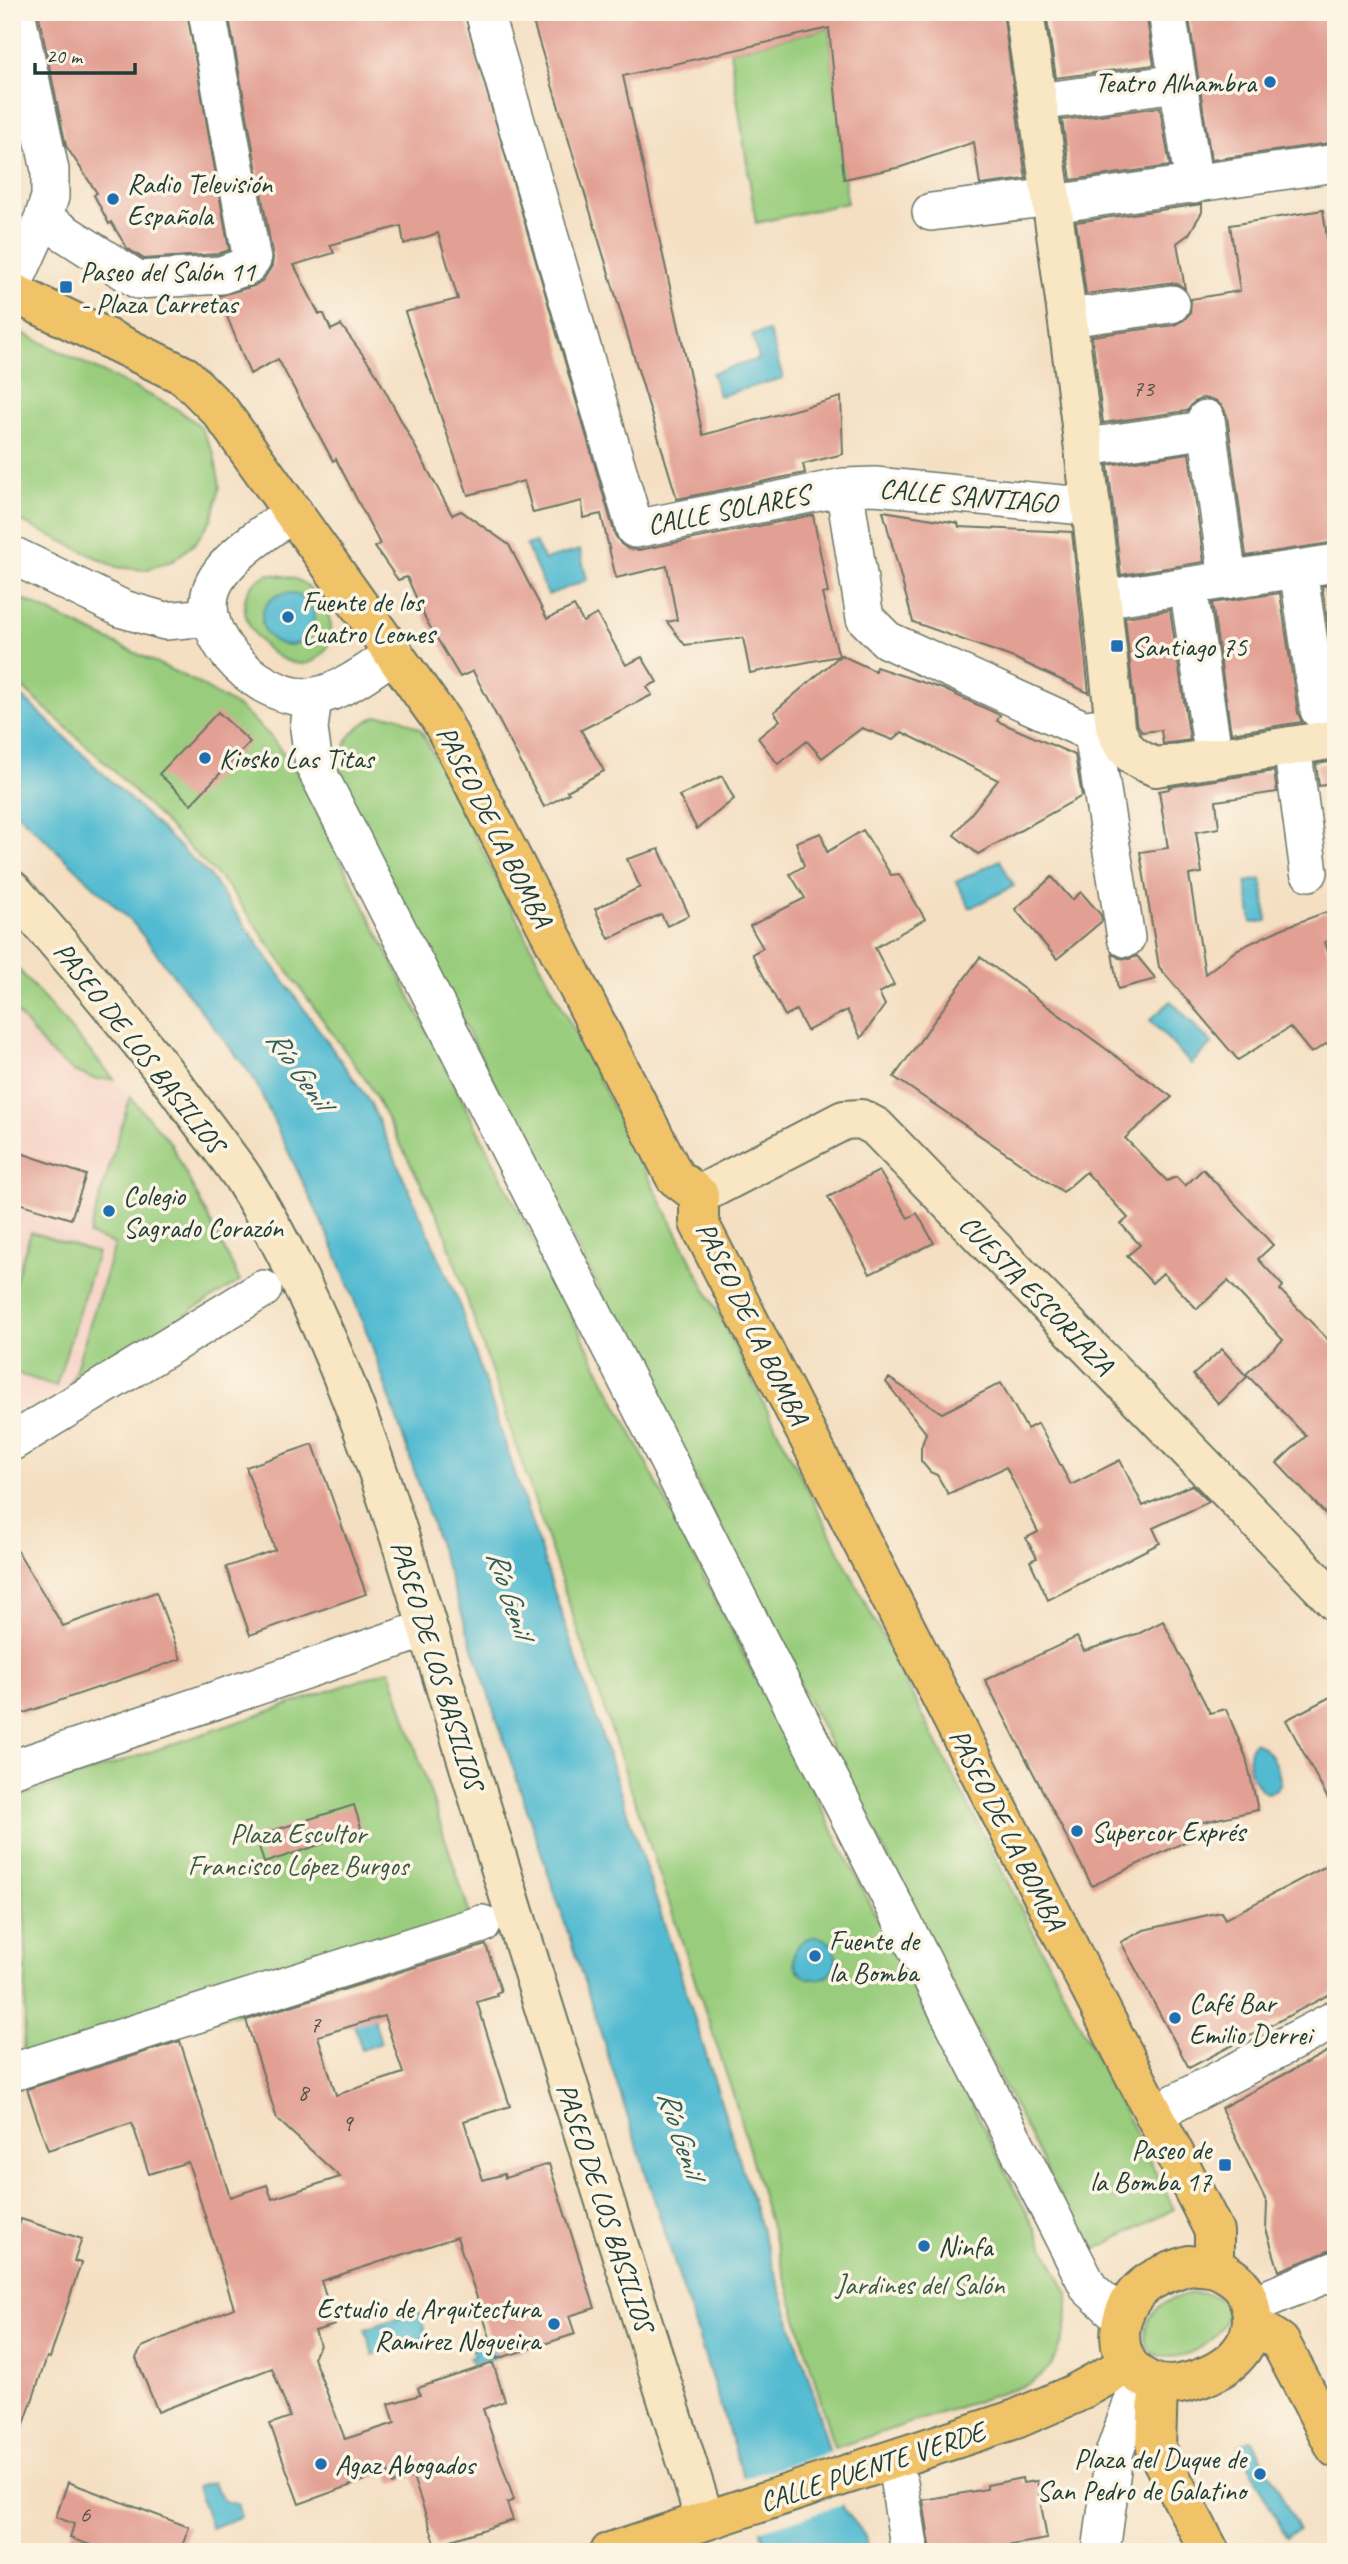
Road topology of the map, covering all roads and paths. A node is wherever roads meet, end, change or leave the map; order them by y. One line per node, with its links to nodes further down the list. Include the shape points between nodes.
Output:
1 (16, 12): 12 (street, via 50,170 50,197)
2 (207, 12): 12 (street, via 252,260 221,275 123,271)
3 (484, 12): 18 (street, CALLE SOLARES, via 635,529)
4 (1024, 12): 7 (main road, CALLE SANTIAGO)
5 (1167, 12): 9 (street)
6 (1163, 85): 7 (street)
7 (1038, 102): 10 (main road, CALLE SANTIAGO)
8 (1336, 163): 9 (street)
9 (1194, 185): 10 (street)
10 (1052, 200): 11 (street); 16 (main road, CALLE SANTIAGO)
11 (931, 212)
12 (43, 219): 13 (street)
13 (12, 287)
14 (12, 292): 20 (main road, PASEO DE LA BOMBA, via 185,376 221,412)
15 (1171, 304): 16 (street)
16 (1068, 318): 19 (main road, CALLE SANTIAGO)
17 (1094, 446): 24 (street, via 1198,425)
18 (844, 487): 19 (street, CALLE SANTIAGO, via 875,485); 31 (street, CALLE SOLARES, via 865,618 887,640 1083,729)
19 (1091, 503): 26 (main road, CALLE SANTIAGO)
20 (294, 512): 27 (street, via 230,563 212,588); 28 (main road, PASEO DE LA BOMBA)
21 (12, 555): 27 (street, via 123,610 165,621)
22 (1336, 563): 23 (street)
23 (1298, 569): 24 (street); 30 (street)
24 (1228, 580): 25 (street)
25 (1188, 586): 26 (street); 33 (street)
26 (1102, 599): 31 (main road, CALLE SANTIAGO)
27 (210, 617): 29 (street, via 220,642 262,683 287,696)
28 (395, 653): 29 (street, via 340,689); 37 (main road, PASEO DE LA BOMBA, via 441,720 675,1177)
29 (313, 697): 50 (street, via 309,729 314,765 1089,2288)
30 (1327, 725): 32 (main road)
31 (1104, 727): 33 (main road, via 1139,761 1156,767); 36 (street)
32 (1292, 746): 33 (main road); 34 (street)
33 (1214, 759)
34 (1309, 872)
35 (12, 890): 41 (main road, PASEO DE LOS BASILIOS, via 156,1060 248,1189 300,1282 350,1391 387,1494)
36 (1126, 938)
37 (699, 1195): 40 (main road, CUESTA ESCORIAZA, via 844,1120 861,1119 876,1127); 46 (main road, PASEO DE LA BOMBA, via 699,1223)
38 (263, 1289): 39 (street)
39 (12, 1443)
40 (1336, 1602)
41 (426, 1629): 42 (street); 54 (main road, PASEO DE LOS BASILIOS)
42 (12, 1769)
43 (482, 1924): 45 (street)
44 (1336, 2019): 46 (street)
45 (19, 2070)
46 (1154, 2114): 47 (main road, PASEO DE LA BOMBA, via 1214,2231)
47 (1214, 2267): 49 (main road, via 1241,2284); 50 (main road, via 1189,2265 1146,2284)
48 (1336, 2270): 49 (street)
49 (1253, 2315): 51 (main road, via 1244,2346 1229,2364 1208,2377 1183,2384); 52 (main road, via 1280,2343)
50 (1122, 2318): 51 (main road, via 1119,2343)
51 (1142, 2376): 54 (main road, CALLE PUENTE VERDE, via 1074,2394 1016,2419); 55 (street, via 1114,2454); 58 (main road, via 1156,2449)
52 (1336, 2448)
53 (899, 2483): 57 (street)
54 (705, 2521): 56 (main road, CALLE PUENTE VERDE)
55 (1101, 2550)
56 (610, 2552)
57 (910, 2552)
58 (1210, 2552)

